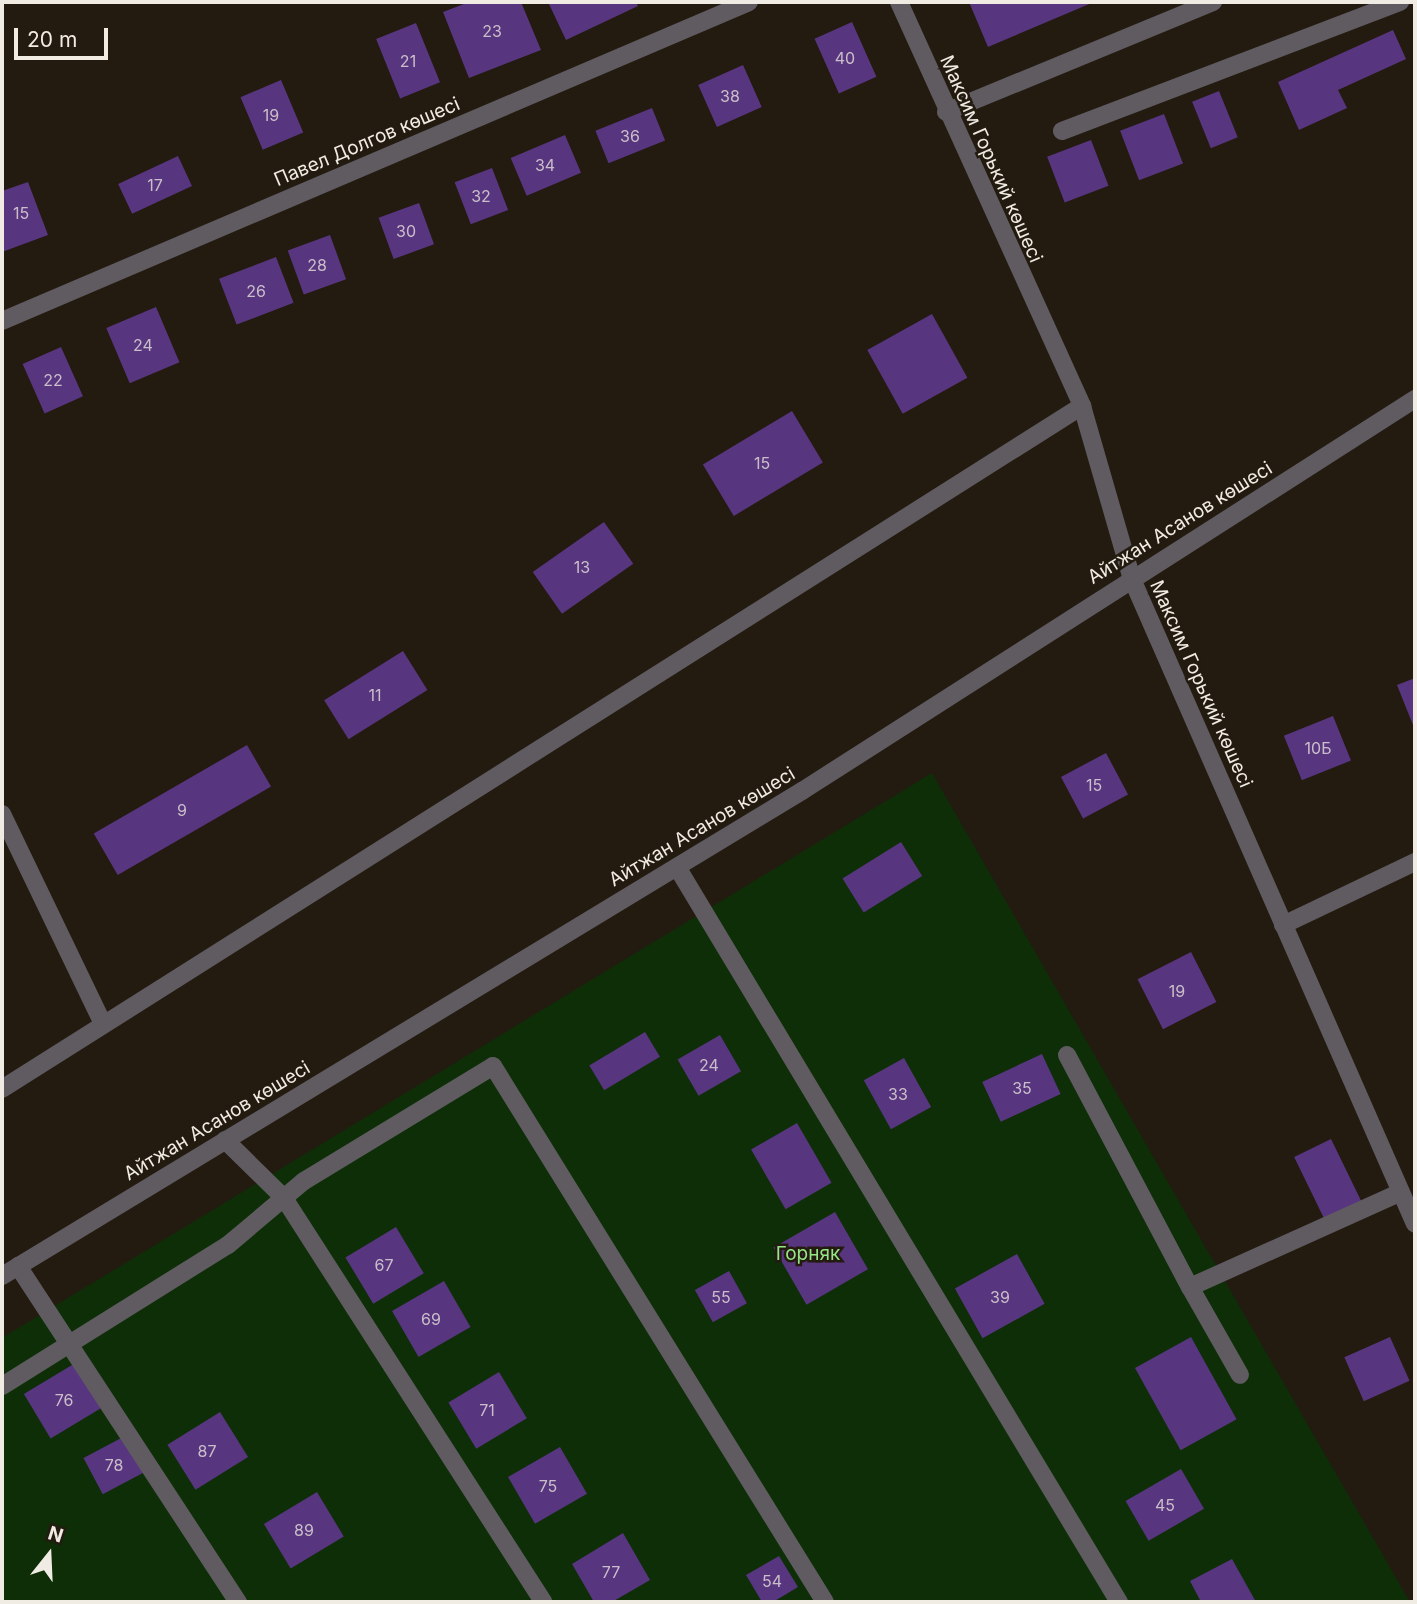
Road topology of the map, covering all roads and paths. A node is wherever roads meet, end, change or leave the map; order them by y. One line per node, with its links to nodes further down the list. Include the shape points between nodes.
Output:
1 (749, 2): 7 (street, Павел Долгов көшесі)
2 (899, 2): 5 (street, Максим Горький көшесі)
3 (1213, 2): 5 (street)
4 (1401, 2): 6 (street)
5 (946, 112): 9 (street, Максим Горький көшесі)
6 (1062, 131)
7 (2, 321)
8 (1415, 399): 10 (street, Айтжан Асанов көшесі)
9 (1082, 406): 10 (street, Максим Горький көшесі); 15 (street)
10 (1132, 579): 13 (street, Айтжан Асанов көшесі); 14 (street, Максим Горький көшесі)
11 (2, 814): 15 (street)
12 (1415, 862): 14 (street)
13 (677, 867): 18 (street, Айтжан Асанов көшесі); 31 (street)
14 (1283, 925): 19 (street, Максим Горький көшесі)
15 (103, 1024): 17 (street)
16 (1067, 1055): 24 (street)
17 (2, 1090)
18 (225, 1140): 20 (street); 22 (street, Айтжан Асанов көшесі)
19 (1401, 1192): 21 (street, Максим Горький көшесі); 24 (street)
20 (284, 1198): 25 (street, via 228,1245); 29 (street); 30 (street, via 304,1181 493,1066)
21 (1415, 1224)
22 (18, 1266): 23 (street, Айтжан Асанов көшесі); 25 (street)
23 (2, 1276)
24 (1190, 1287): 26 (street)
25 (71, 1344): 27 (street); 28 (street)
26 (1240, 1375)
27 (2, 1386)
28 (238, 1602)
29 (543, 1602)
30 (825, 1602)
31 (1118, 1602)

